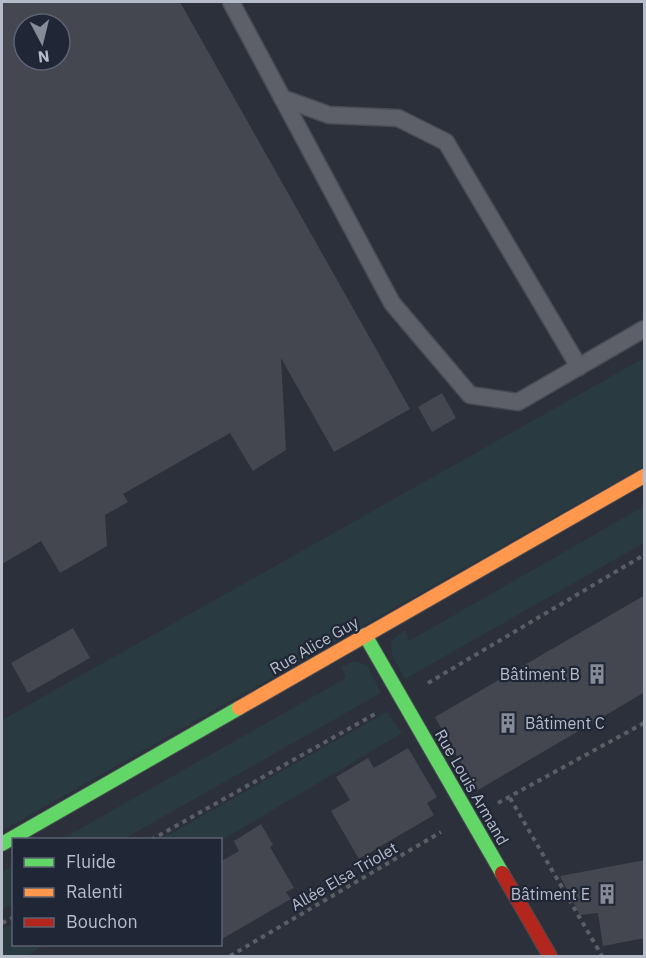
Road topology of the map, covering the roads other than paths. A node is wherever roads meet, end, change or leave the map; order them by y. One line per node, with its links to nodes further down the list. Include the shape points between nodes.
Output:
1 (231, 2): 2 (lane)
2 (282, 98): 4 (lane, via 329,115 398,118 446,142); 4 (lane, via 392,303 470,395 518,402)
3 (645, 329): 4 (lane)
4 (579, 367)
5 (645, 476): 6 (street, Rue Alice Guy)
6 (365, 635): 7 (street, Rue Alice Guy); 8 (street, Rue Louis Armand)
7 (12, 838)
8 (550, 957)

